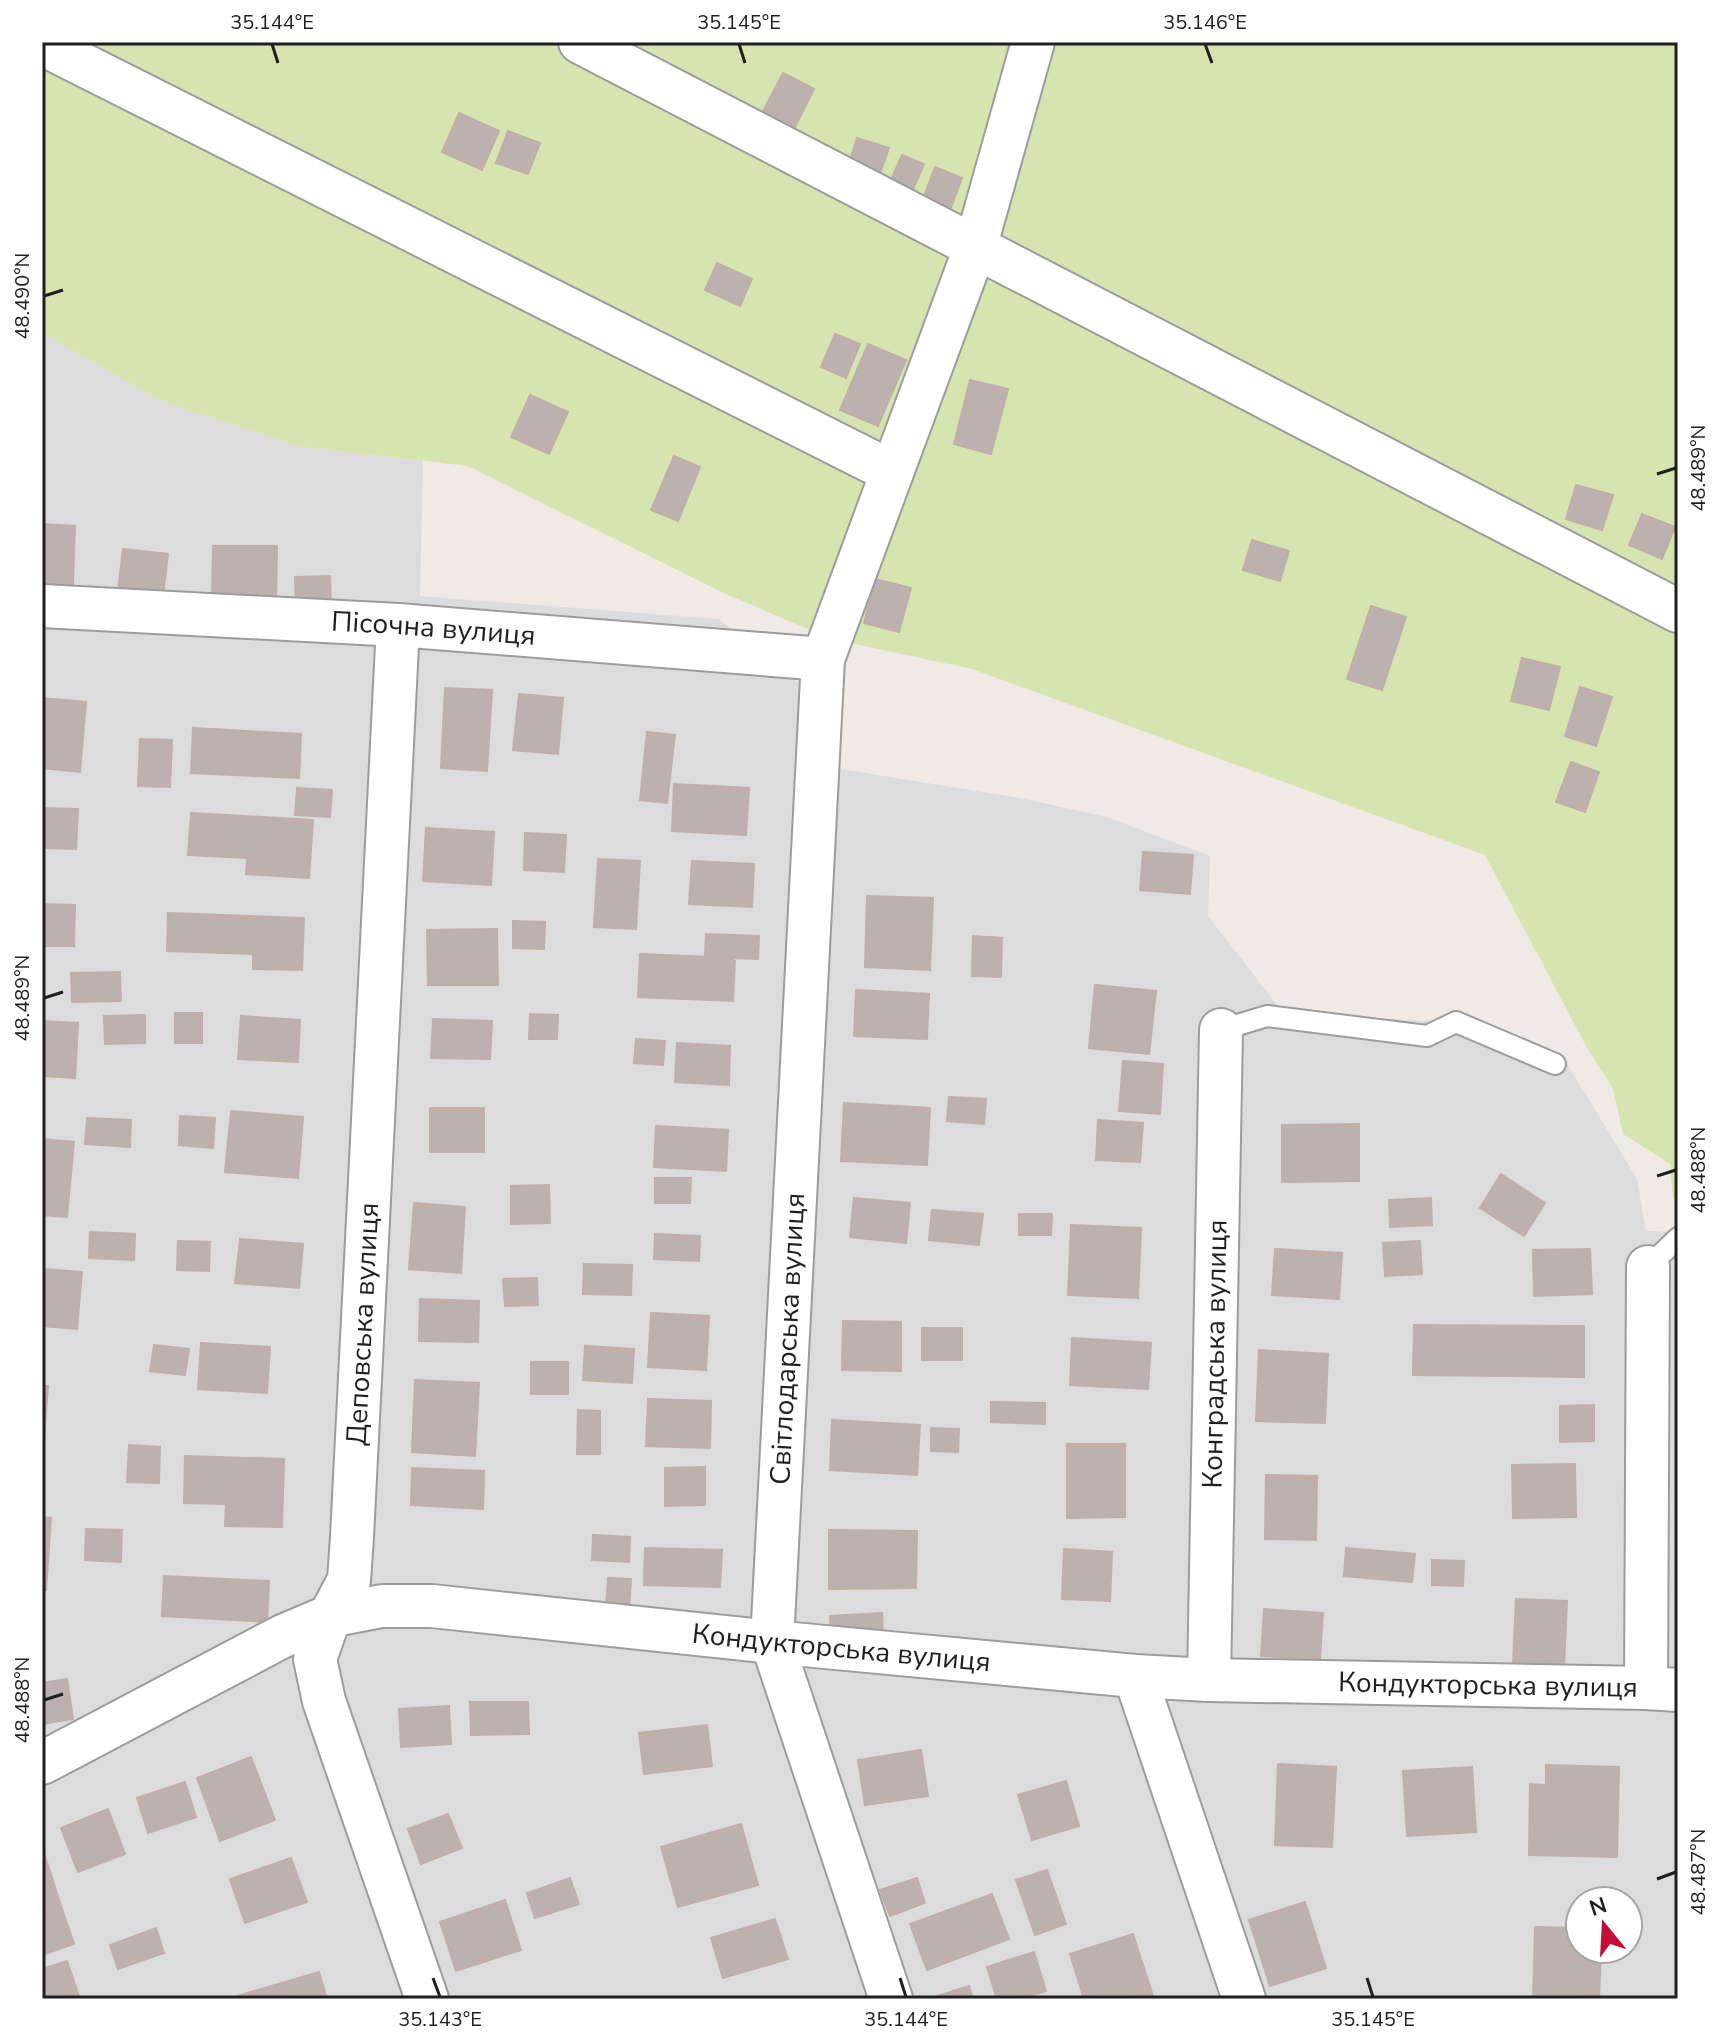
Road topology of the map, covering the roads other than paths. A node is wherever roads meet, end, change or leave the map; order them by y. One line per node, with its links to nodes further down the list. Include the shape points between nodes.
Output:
1 (580, 42): 4 (street)
2 (1033, 42): 4 (street, Світлодарська вулиця)
3 (42, 44): 5 (street)
4 (975, 248): 5 (street, Світлодарська вулиця); 7 (street)
5 (892, 472): 9 (street, Світлодарська вулиця)
6 (42, 606): 8 (street, Пісочна вулиця)
7 (1678, 611)
8 (398, 625): 9 (street, Пісочна вулиця); 14 (street, Деповська вулиця, via 352,1537 349,1580)
9 (823, 659): 15 (street, Світлодарська вулиця)
10 (1221, 1030): 11 (lane, via 1267,1016 1427,1036 1456,1022); 17 (street, Конградська вулиця)
11 (1555, 1064)
12 (1678, 1238): 13 (lane)
13 (1648, 1267): 18 (street)
14 (330, 1616): 15 (street, Кондукторська вулиця, via 382,1606 432,1606); 19 (street, Кондукторська вулиця); 20 (street, Деповська вулиця, via 315,1659 324,1701)
15 (772, 1642): 16 (street, Кондукторська вулиця); 21 (street, Світлодарська вулиця)
16 (1135, 1676): 17 (street, Кондукторська вулиця); 22 (street)
17 (1209, 1680): 18 (street, Кондукторська вулиця)
18 (1662, 1689)
19 (42, 1763)
20 (427, 1999)
21 (891, 1999)
22 (1244, 1999)

